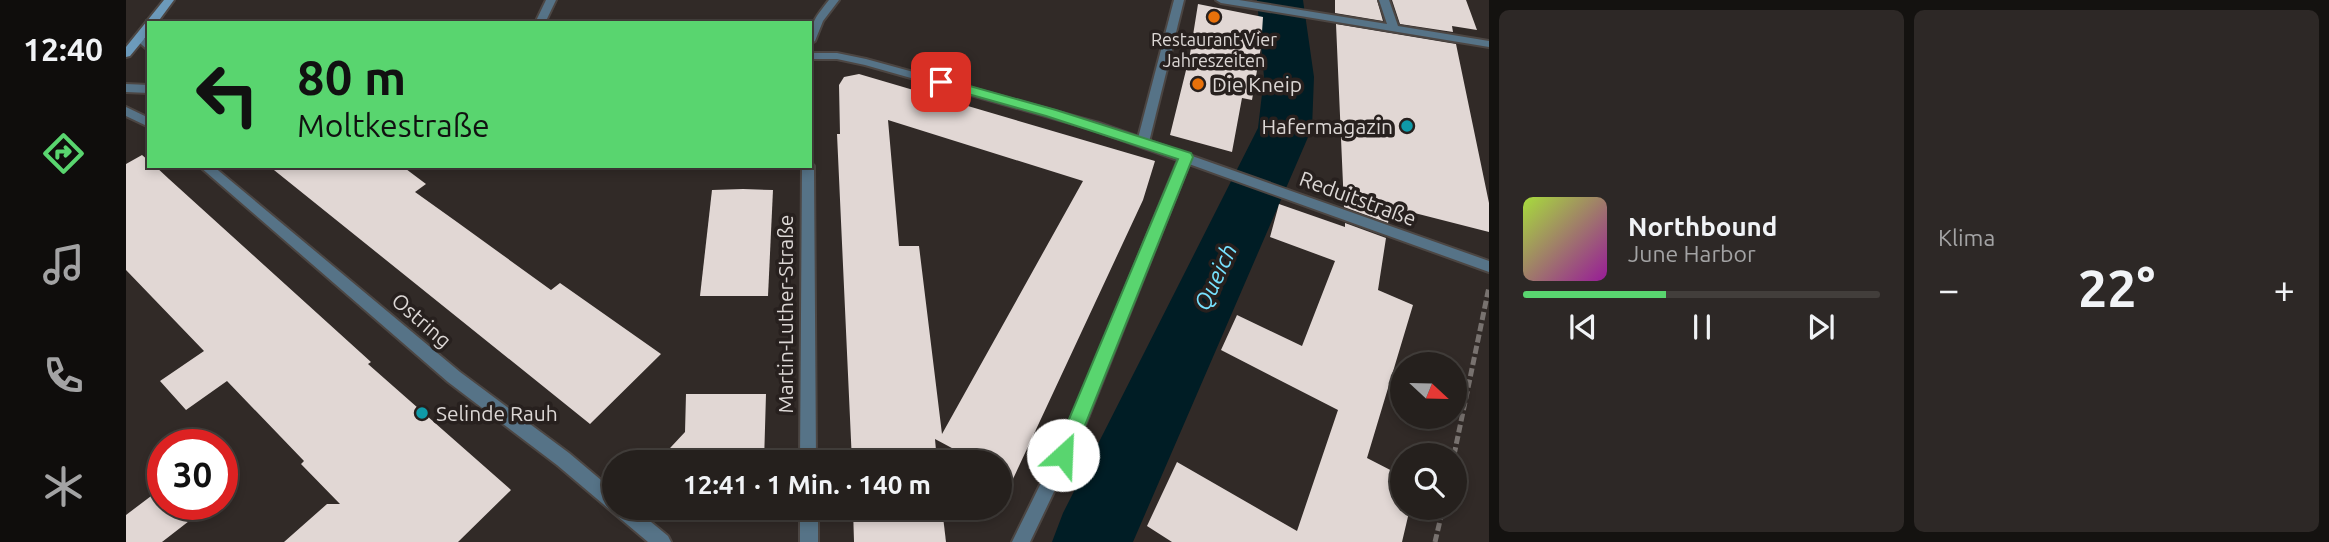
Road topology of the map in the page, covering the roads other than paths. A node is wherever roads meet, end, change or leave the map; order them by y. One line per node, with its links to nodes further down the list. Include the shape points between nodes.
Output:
1 (169, 0): 7 (main road)
2 (551, 0): 8 (street)
3 (834, 0): 11 (street)
4 (1179, 0): 21 (street)
5 (1221, 0): 10 (street)
6 (1384, 0): 10 (street)
7 (152, 21)
8 (541, 21)
9 (147, 28): 12 (main road)
10 (1394, 29): 13 (street)
11 (812, 35)
12 (139, 38): 14 (street); 15 (main road)
13 (1489, 44)
14 (147, 45)
15 (126, 54)
16 (812, 56): 21 (street, Reduitstraße, via 866,62)
17 (126, 88): 18 (street)
18 (147, 89)
19 (126, 111): 20 (street)
20 (147, 122)
21 (1143, 142): 22 (street, Reduitstraße)
22 (1186, 157): 25 (street, Reduitstraße); 32 (street, via 1074,433)
23 (207, 168): 27 (street, Ostring, via 454,377)
24 (808, 168): 26 (street, Martin-Luther-Straße)
25 (1489, 267)
26 (808, 450)
27 (602, 492)
28 (635, 520): 30 (street)
29 (809, 520): 31 (street)
30 (662, 542)
31 (809, 542)
32 (1021, 542)

